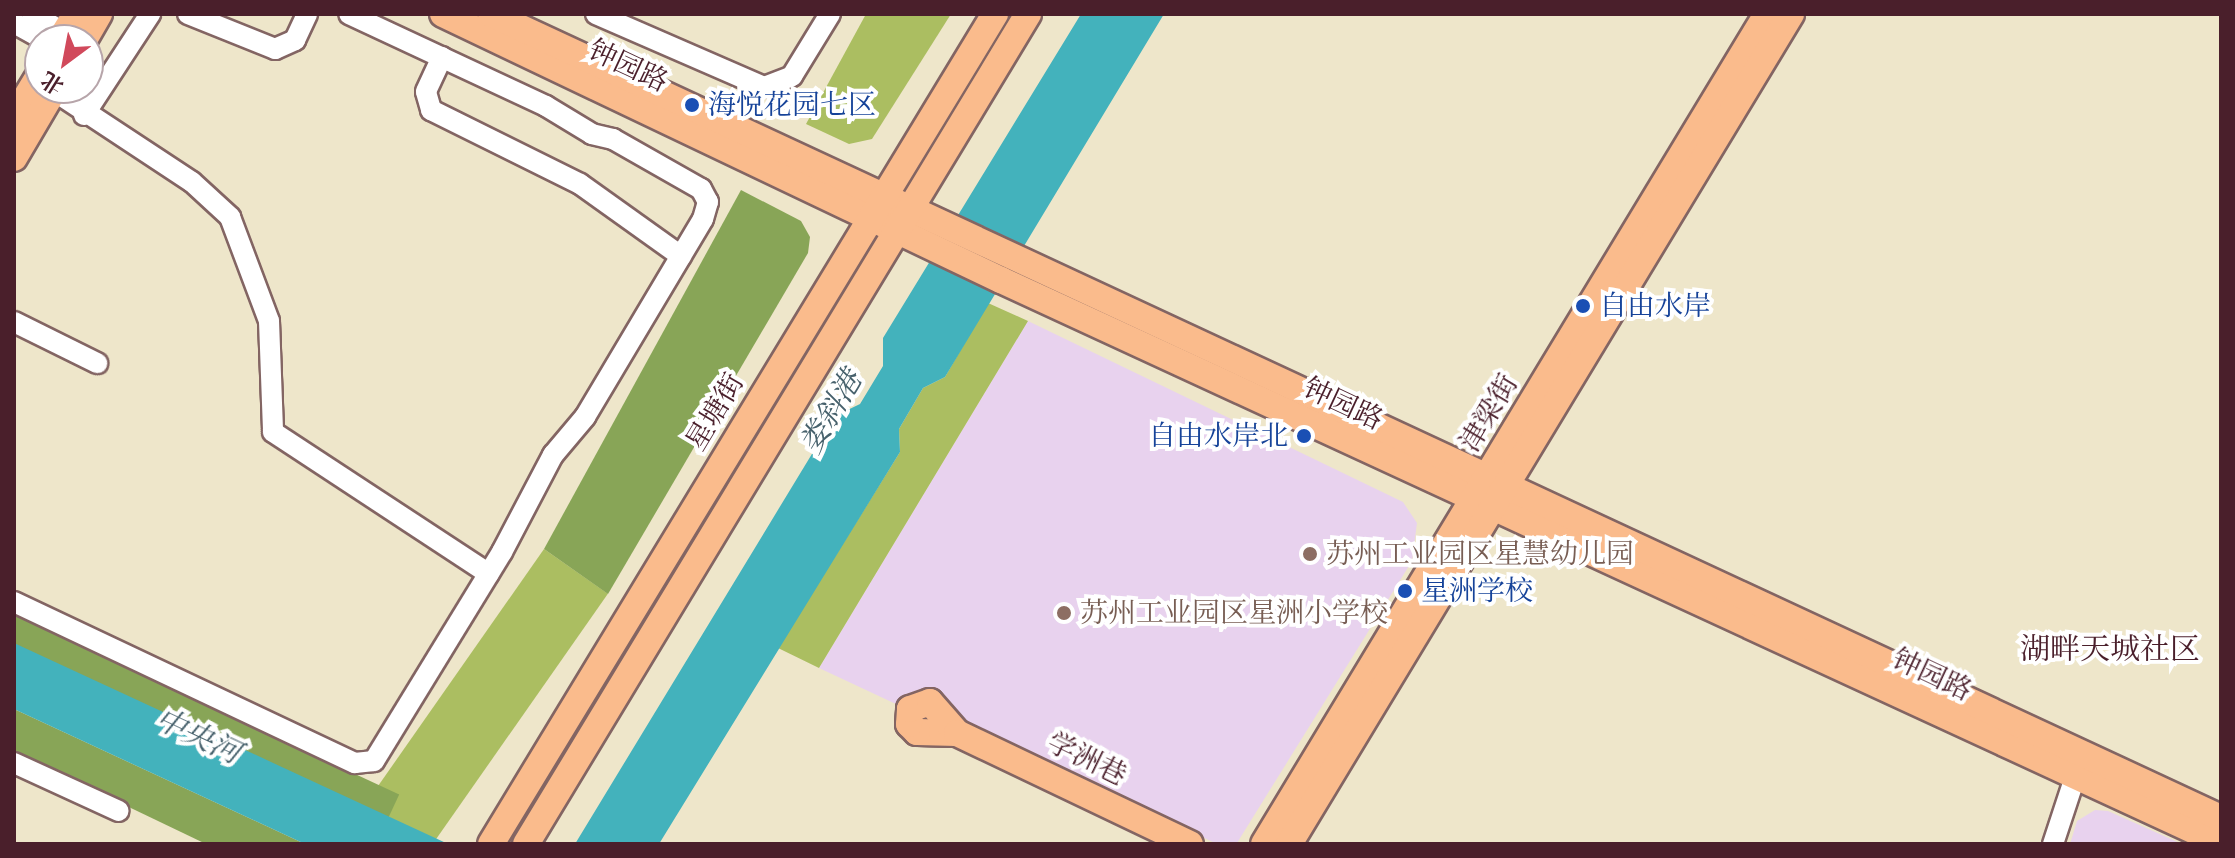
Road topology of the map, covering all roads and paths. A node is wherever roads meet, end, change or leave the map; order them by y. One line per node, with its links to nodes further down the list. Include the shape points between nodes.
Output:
1 (17, 14): 16 (street)
2 (32, 14): 17 (street)
3 (99, 14): 18 (main road)
4 (150, 14): 23 (street)
5 (188, 14): 6 (street, via 275,49 295,40)
6 (307, 14)
7 (349, 14): 19 (street)
8 (443, 14): 26 (main road, 钟园路)
9 (491, 14): 26 (main road, 钟园路)
10 (596, 14): 11 (street, via 764,87 792,76)
11 (830, 14)
12 (995, 14): 26 (main road, 星塘街)
13 (1028, 14): 27 (main road)
14 (1767, 14): 31 (main road, 津梁街)
15 (1791, 14): 31 (main road, 津梁街)
16 (14, 21)
17 (50, 24)
18 (82, 24)
19 (442, 57): 28 (street, via 426,92 431,110 580,184); 28 (street, via 592,134 613,139 701,189 708,199 707,212)
20 (30, 104): 24 (main road)
21 (41, 104): 25 (main road)
22 (62, 104): 23 (street, via 71,115)
23 (84, 115): 32 (street, via 169,166 230,217 269,321 273,432)
24 (14, 117)
25 (14, 158)
26 (877, 208): 27 (main road, 钟园路); 40 (main road, 星塘街)
27 (904, 220): 31 (main road, 钟园路); 41 (main road)
28 (681, 256): 32 (street, via 585,417 553,455)
29 (14, 322): 30 (street)
30 (97, 363)
31 (1489, 494): 36 (main road, 钟园路); 43 (main road, 津梁街); 44 (main road, 津梁街)
32 (489, 574): 33 (street, via 380,754 365,764)
33 (14, 602)
34 (957, 733): 42 (main road, 学洲巷)
35 (14, 763): 37 (street)
36 (2078, 765): 38 (main road, 钟园路); 39 (main road, 钟园路); 45 (street)
37 (119, 811)
38 (2221, 818)
39 (2221, 843)
40 (491, 844)
41 (526, 844)
42 (1190, 844)
43 (1264, 844)
44 (1289, 844)
45 (2053, 844)

